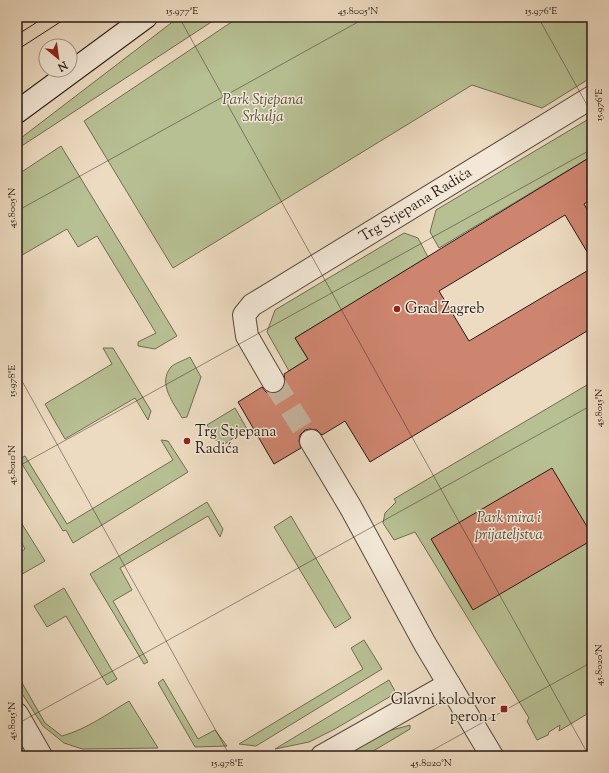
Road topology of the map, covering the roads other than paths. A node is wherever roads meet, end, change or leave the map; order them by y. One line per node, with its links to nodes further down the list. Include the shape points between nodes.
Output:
1 (146, 17): 3 (street, via 95,52)
2 (592, 97): 4 (street, Trg Stjepana Radića, via 252,305 244,315 246,336)
3 (17, 112)
4 (273, 381)
5 (311, 442): 6 (street, via 347,501)
6 (449, 684): 9 (street); 10 (street)
7 (17, 714): 8 (street)
8 (41, 756)
9 (322, 756)
10 (492, 756)

